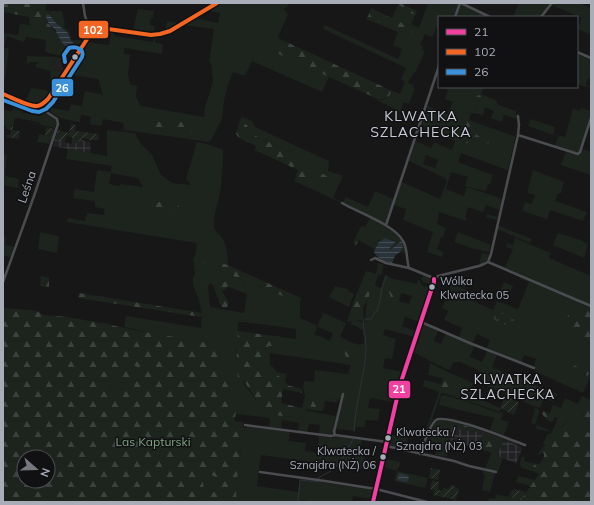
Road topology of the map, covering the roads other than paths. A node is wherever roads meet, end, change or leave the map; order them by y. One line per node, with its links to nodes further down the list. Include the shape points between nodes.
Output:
1 (83, 3): 8 (street)
2 (217, 3): 8 (street, via 170,31 160,34 101,28)
3 (460, 3): 5 (street); 6 (street)
4 (552, 3): 7 (street)
5 (455, 16)
6 (488, 16)
7 (542, 16)
8 (91, 32): 13 (street, via 47,100)
9 (578, 52): 10 (street)
10 (591, 58)
11 (438, 69): 18 (street)
12 (3, 94): 13 (street, via 33,105)
13 (41, 105): 23 (street, Leśna, via 57,119 58,124)
14 (518, 116): 16 (street)
15 (591, 118): 16 (street, via 578,154)
16 (518, 135): 20 (street)
17 (342, 204): 18 (street)
18 (386, 225): 21 (street, via 403,239)
19 (371, 260): 21 (street, via 375,258)
20 (488, 262): 22 (street); 24 (street)
21 (409, 268): 22 (street)
22 (434, 279): 25 (street)
23 (3, 282)
24 (591, 306)
25 (421, 322): 26 (street); 30 (street, via 400,384)
26 (534, 368)
27 (343, 394): 29 (street)
28 (245, 425): 29 (street)
29 (335, 435): 30 (street)
30 (387, 442): 32 (street)
31 (525, 445): 33 (street, via 442,418 436,420 432,426)
32 (386, 446): 33 (street); 36 (street)
33 (420, 454): 35 (street)
34 (260, 472): 36 (street)
35 (496, 472)
36 (376, 489): 37 (street); 38 (street)
37 (373, 502)
38 (427, 502)

